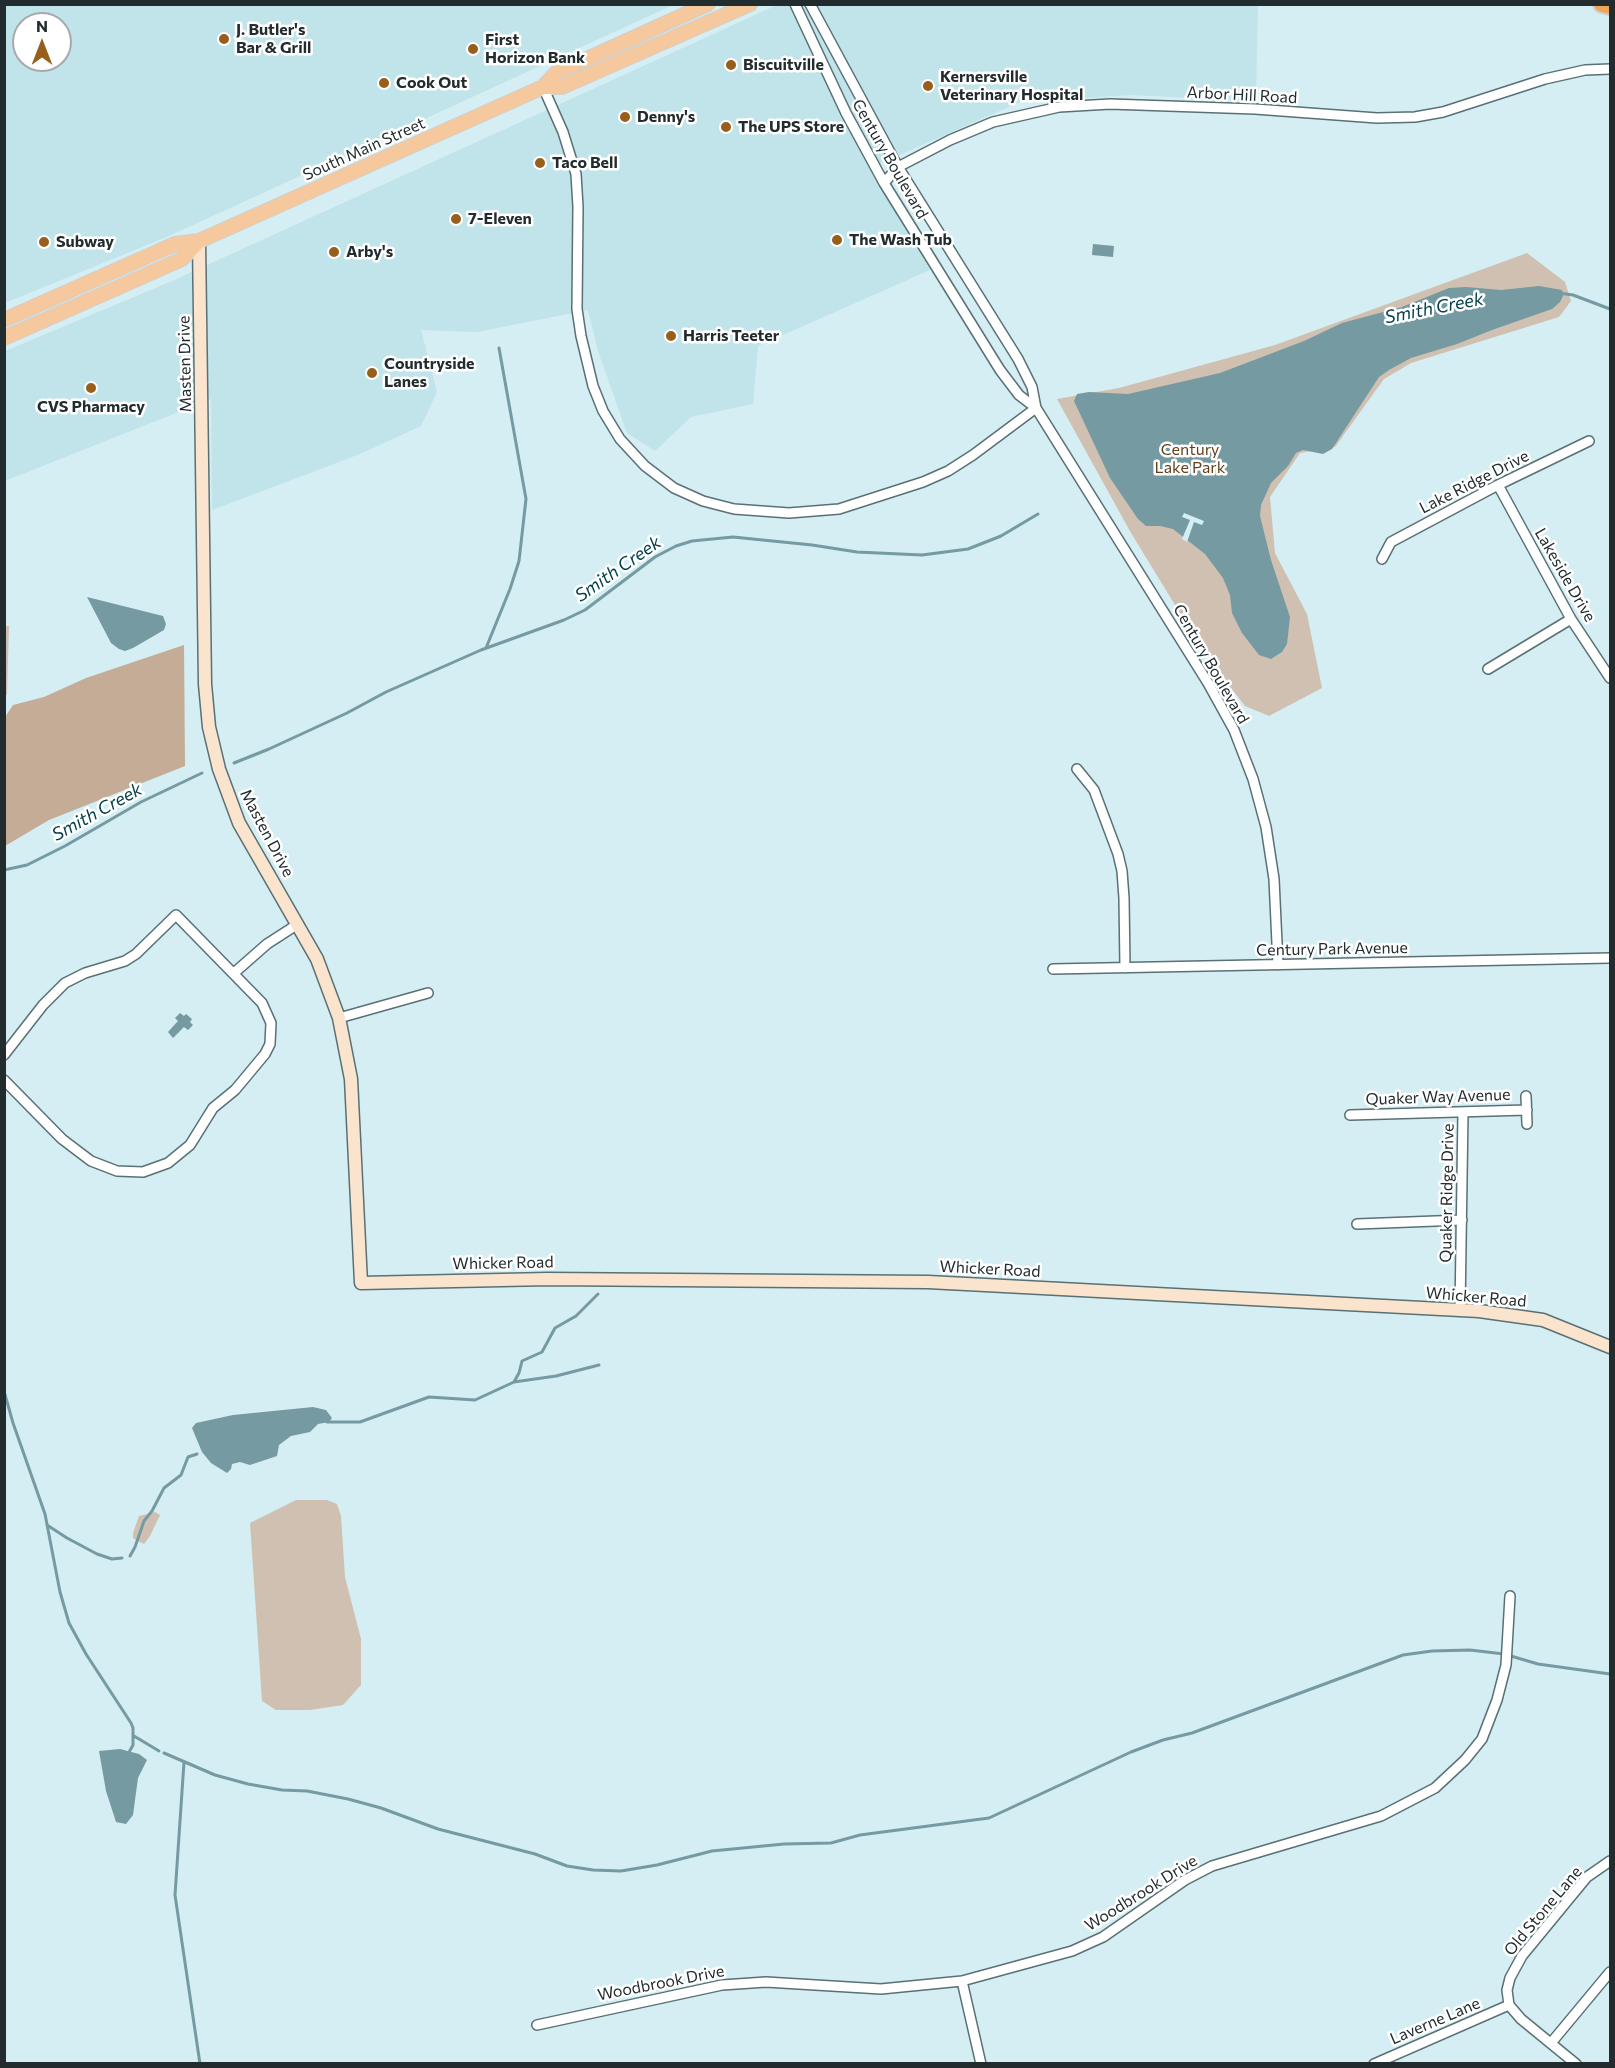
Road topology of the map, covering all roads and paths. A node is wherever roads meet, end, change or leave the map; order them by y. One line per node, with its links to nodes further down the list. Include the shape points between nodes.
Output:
1 (708, 4): 10 (main road, South Main Street, via 556,73)
2 (750, 4): 10 (main road, South Main Street, via 562,87)
3 (795, 4): 8 (street, Century Boulevard)
4 (810, 4): 7 (street, Century Boulevard)
5 (1602, 4): 6 (highway)
6 (1611, 6)
7 (835, 52): 8 (street); 11 (street, Century Boulevard)
8 (819, 58): 12 (street, Century Boulevard)
9 (1611, 69): 11 (street, Arbor Hill Road, via 1545,79 1443,112 1415,117 1110,104 1059,107 993,122)
10 (543, 87): 13 (main road, South Main Street); 18 (street, via 566,139 576,174 577,309 593,386 620,439 645,466 674,488 703,501 742,510 789,513 839,509 948,471)
11 (898, 167): 12 (street, Arbor Hill Road); 15 (street, Century Boulevard)
12 (884, 183): 16 (street, Century Boulevard)
13 (199, 242): 14 (main road, South Main Street, via 175,244); 17 (main road, South Main Street, via 182,259); 26 (street, Masten Drive, via 205,684 209,727 239,823)
14 (4, 321)
15 (995, 323): 16 (street); 18 (street, Century Boulevard, via 1032,387)
16 (976, 331): 18 (street, Century Boulevard, via 1019,395)
17 (4, 338)
18 (1036, 408): 28 (street, Century Boulevard, via 1208,683 1237,738 1260,802 1271,853)
19 (1588, 441): 20 (street, Lake Ridge Drive)
20 (1498, 485): 21 (street, Lake Ridge Drive, via 1391,542); 22 (street, Lakeside Drive)
21 (1382, 559)
22 (1572, 619): 23 (street); 24 (street, Lakeside Drive)
23 (1488, 669)
24 (1611, 678)
25 (1077, 769): 29 (street, via 1094,790 1118,854 1124,898)
26 (298, 924): 31 (street); 33 (street, Masten Drive, via 326,978)
27 (1611, 958): 28 (street, Century Park Avenue)
28 (1278, 965): 29 (street, Century Park Avenue)
29 (1125, 968): 30 (street, Century Park Avenue)
30 (1053, 969)
31 (234, 973): 34 (street, via 176,915 125,961 65,983); 35 (street, via 268,1013 270,1044 243,1082 213,1108 190,1145 168,1163 143,1172 129,1172 91,1161 62,1139)
32 (428, 993): 33 (street)
33 (339, 1018): 43 (street, Masten Drive, via 351,1079)
34 (4, 1055)
35 (4, 1080)
36 (1526, 1096): 37 (street)
37 (1527, 1110): 38 (street, Quaker Way Avenue); 40 (street)
38 (1463, 1112): 39 (street, Quaker Way Avenue); 41 (street, Quaker Ridge Drive)
39 (1350, 1115)
40 (1527, 1124)
41 (1462, 1220): 42 (street); 44 (street, Quaker Ridge Drive)
42 (1357, 1224)
43 (361, 1283): 44 (street, Whicker Road, via 548,1278 918,1281)
44 (1461, 1310): 45 (street, Whicker Road, via 1543,1320)
45 (1611, 1347)
46 (1510, 1596): 49 (street, Woodbrook Drive, via 1506,1665 1482,1739 1435,1788 1381,1816 1212,1866 1185,1880 1103,1937 1072,1951)
47 (1611, 1861): 50 (street, Old Stone Lane, via 1587,1877 1522,1956 1510,1978)
48 (1611, 1972): 52 (street)
49 (962, 1981): 51 (street, Woodbrook Drive, via 881,1989 766,1982 722,1984); 53 (street)
50 (1509, 2005): 52 (street); 54 (street, Laverne Lane)
51 (537, 2025)
52 (1551, 2043): 55 (street)
53 (981, 2064)
54 (1374, 2064)
55 (1576, 2064)

